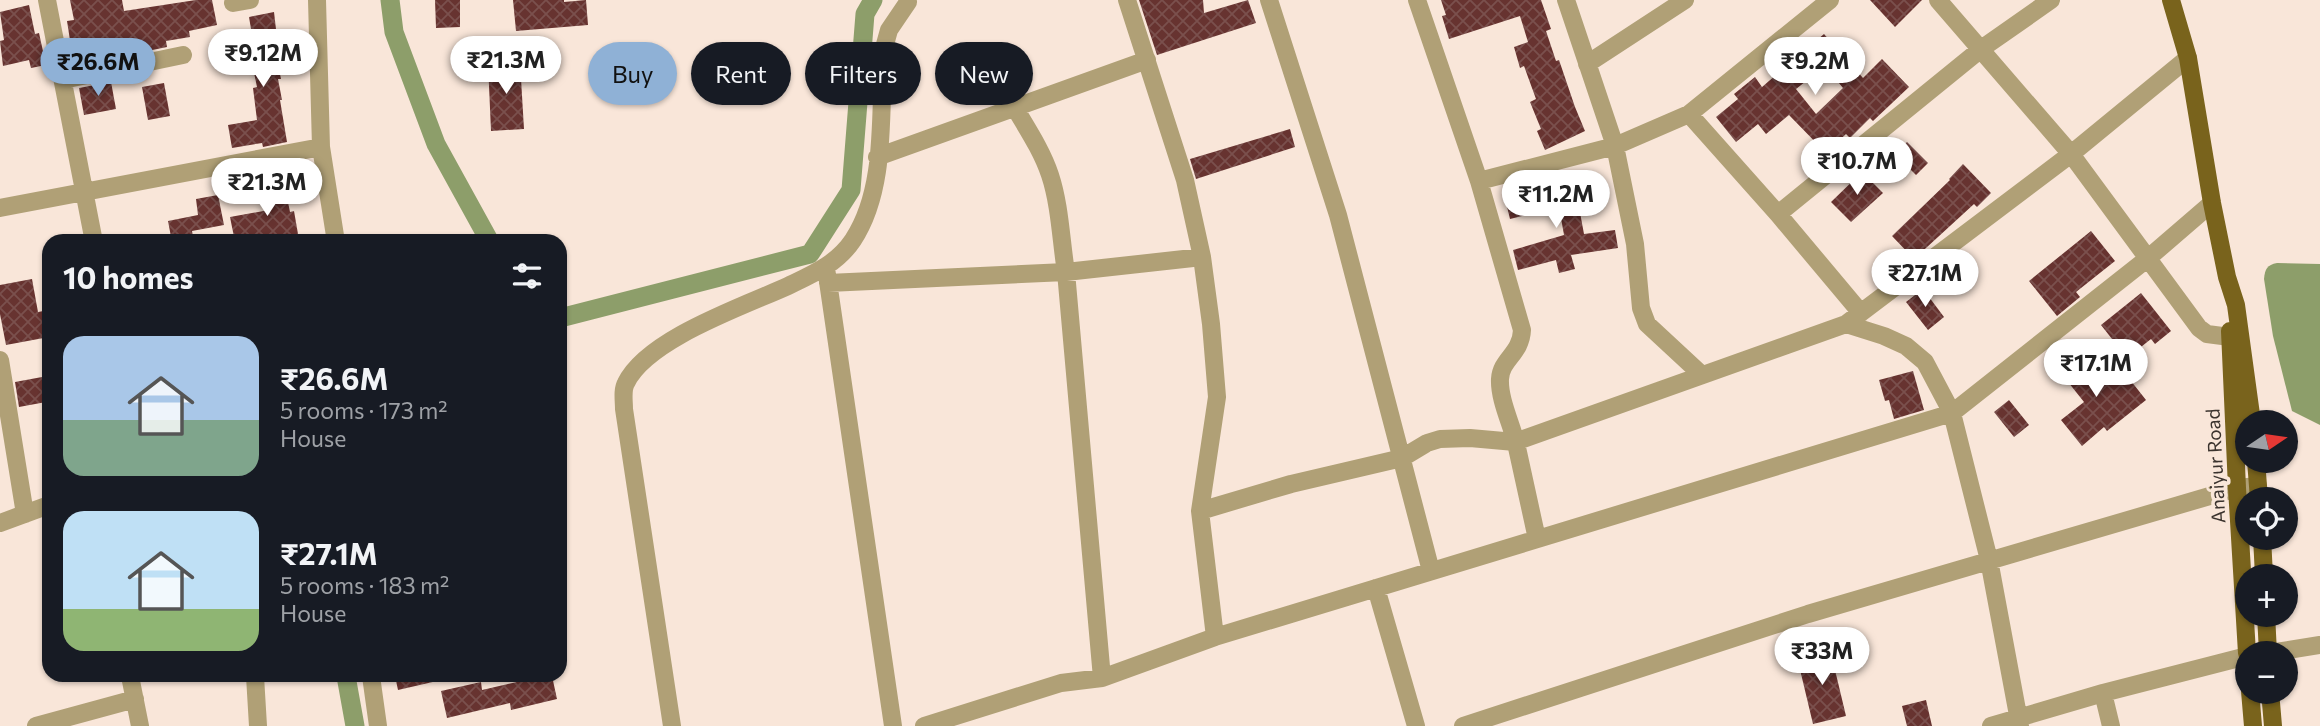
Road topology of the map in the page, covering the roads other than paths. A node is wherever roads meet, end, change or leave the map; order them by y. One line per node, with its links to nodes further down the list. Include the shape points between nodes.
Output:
1 (47, 0): 18 (street)
2 (317, 0): 21 (street)
3 (1127, 0): 16 (street)
4 (1269, 0): 45 (street, via 1338,215)
5 (1417, 0): 25 (street)
6 (1566, 0): 17 (street)
7 (1830, 0): 20 (street)
8 (1938, 0): 13 (street)
9 (2051, 0): 13 (street)
10 (2171, 0): 15 (main road, Anaiyur Road)
11 (909, 1): 24 (street, via 889,30 884,48)
12 (1681, 1): 17 (street)
13 (1981, 49): 23 (street); 29 (street)
14 (183, 55): 18 (street)
15 (2188, 58): 23 (street); 27 (main road, Anaiyur Road)
16 (1147, 60): 19 (street); 32 (street, via 1185,180)
17 (1587, 64): 22 (street)
18 (62, 79): 26 (street)
19 (1016, 108): 24 (street); 34 (street, via 1051,177)
20 (1689, 114): 22 (street); 29 (street)
21 (321, 146): 26 (street); 31 (street)
22 (1615, 146): 25 (street); 41 (street, via 1647,324)
23 (2071, 154): 33 (street); 37 (street)
24 (877, 157): 35 (street, via 866,217)
25 (1479, 181): 44 (street, via 1522,330 1521,344 1500,376)
26 (84, 192): 28 (street); 30 (street)
27 (2212, 203): 33 (street); 36 (main road, Anaiyur Road)
28 (0, 208)
29 (1778, 214): 37 (street)
30 (92, 234)
31 (335, 234)
32 (1202, 257): 34 (street); 49 (street, via 1217,397)
33 (2147, 258): 39 (street, via 2199,328 2207,334); 43 (street)
34 (1066, 272): 35 (street); 62 (street)
35 (827, 276): 75 (street, via 654,350 624,385); 76 (street)
36 (2227, 277): 39 (main road, Anaiyur Road); 42 (main road, Anaiyur Road, via 2236,305)
37 (1861, 313): 38 (street)
38 (1846, 324): 41 (street); 43 (street, via 1906,346 1925,362)
39 (2231, 337): 46 (main road, Anaiyur Road)
40 (0, 360): 50 (street)
41 (1702, 375): 44 (street)
42 (2250, 410)
43 (1952, 413): 52 (street); 54 (street)
44 (1515, 442): 45 (street, via 1440,439); 52 (street)
45 (1402, 458): 49 (street); 55 (street)
46 (2236, 487)
47 (2235, 488): 54 (street)
48 (42, 508): 50 (street)
49 (1200, 511): 57 (street)
50 (25, 514): 51 (street)
51 (0, 523)
52 (1537, 539): 55 (street)
53 (2240, 550): 58 (main road, Anaiyur Road)
54 (1989, 560): 70 (street); 79 (street)
55 (1431, 571): 56 (street)
56 (1376, 588): 57 (street); 78 (street)
57 (1215, 637): 62 (street)
58 (2246, 641)
59 (2320, 646): 60 (street)
60 (2298, 649)
61 (2235, 657): 66 (street)
62 (1101, 678): 77 (street, via 1061,683)
63 (131, 682): 67 (street)
64 (256, 682): 73 (street)
65 (372, 682): 74 (street)
66 (2103, 693): 70 (street); 81 (street)
67 (135, 699): 71 (street); 72 (street)
68 (2251, 704): 82 (main road)
69 (2271, 704): 83 (main road)
70 (2019, 722): 80 (street)
71 (36, 726)
72 (140, 726)
73 (258, 726)
74 (378, 726)
75 (672, 726)
76 (893, 726)
77 (924, 726)
78 (1416, 726)
79 (1464, 726)
80 (1991, 726)
81 (2111, 726)
82 (2253, 726)
83 (2273, 726)

